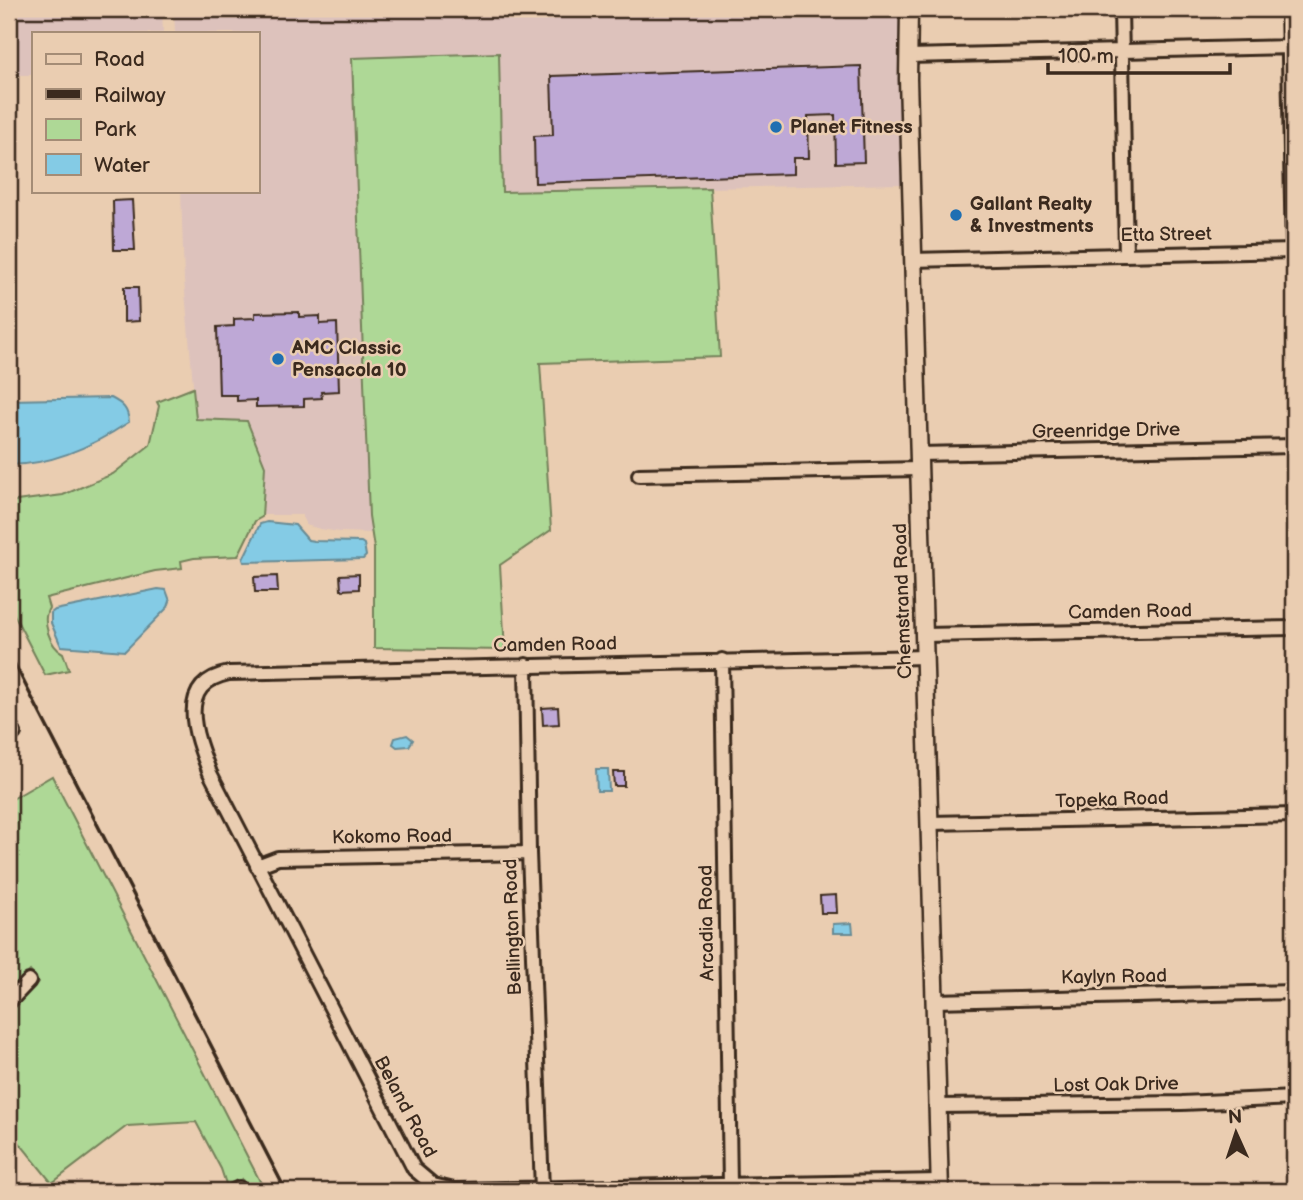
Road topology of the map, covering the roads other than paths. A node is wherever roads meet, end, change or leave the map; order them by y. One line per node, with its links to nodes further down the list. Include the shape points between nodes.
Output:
1 (909, 9): 6 (street, Chemstrand Road)
2 (1121, 9): 5 (street)
3 (1290, 13): 4 (street)
4 (1289, 47): 5 (street); 7 (street)
5 (1122, 52): 6 (street); 8 (street)
6 (908, 56): 9 (street, Chemstrand Road)
7 (1294, 251): 8 (street, Etta Street)
8 (1126, 255): 9 (street, Etta Street)
9 (912, 260): 11 (street, Chemstrand Road)
10 (1294, 446): 11 (street, Greenridge Drive)
11 (919, 461): 12 (street, Greenridge Drive); 14 (street, Chemstrand Road)
12 (639, 475)
13 (1294, 628): 14 (street, Camden Road)
14 (925, 635): 15 (street, Chemstrand Road)
15 (925, 657): 16 (street, Camden Road); 22 (street, Chemstrand Road)
16 (722, 660): 17 (street, Camden Road); 31 (street, Arcadia Road)
17 (526, 664): 18 (street, Camden Road, via 229,673 209,680); 23 (street, Bellington Road)
18 (195, 698): 24 (street, Beland Road, via 201,750)
19 (9, 725): 20 (street, via 14,733)
20 (9, 736)
21 (1294, 815): 22 (street, Topeka Road)
22 (930, 823): 27 (street, Chemstrand Road)
23 (529, 853): 24 (street, Kokomo Road, via 278,859); 33 (street, Bellington Road)
24 (257, 866): 33 (street, Beland Road, via 414,1169 445,1189)
25 (29, 981): 28 (street)
26 (1294, 992): 27 (street, Kaylyn Road)
27 (935, 1001): 30 (street, Chemstrand Road)
28 (9, 1002)
29 (1294, 1098): 30 (street, Lost Oak Drive)
30 (937, 1106): 32 (street, Chemstrand Road)
31 (730, 1186): 32 (street, Beland Road); 33 (street, Beland Road)
32 (939, 1186)
33 (541, 1189)

